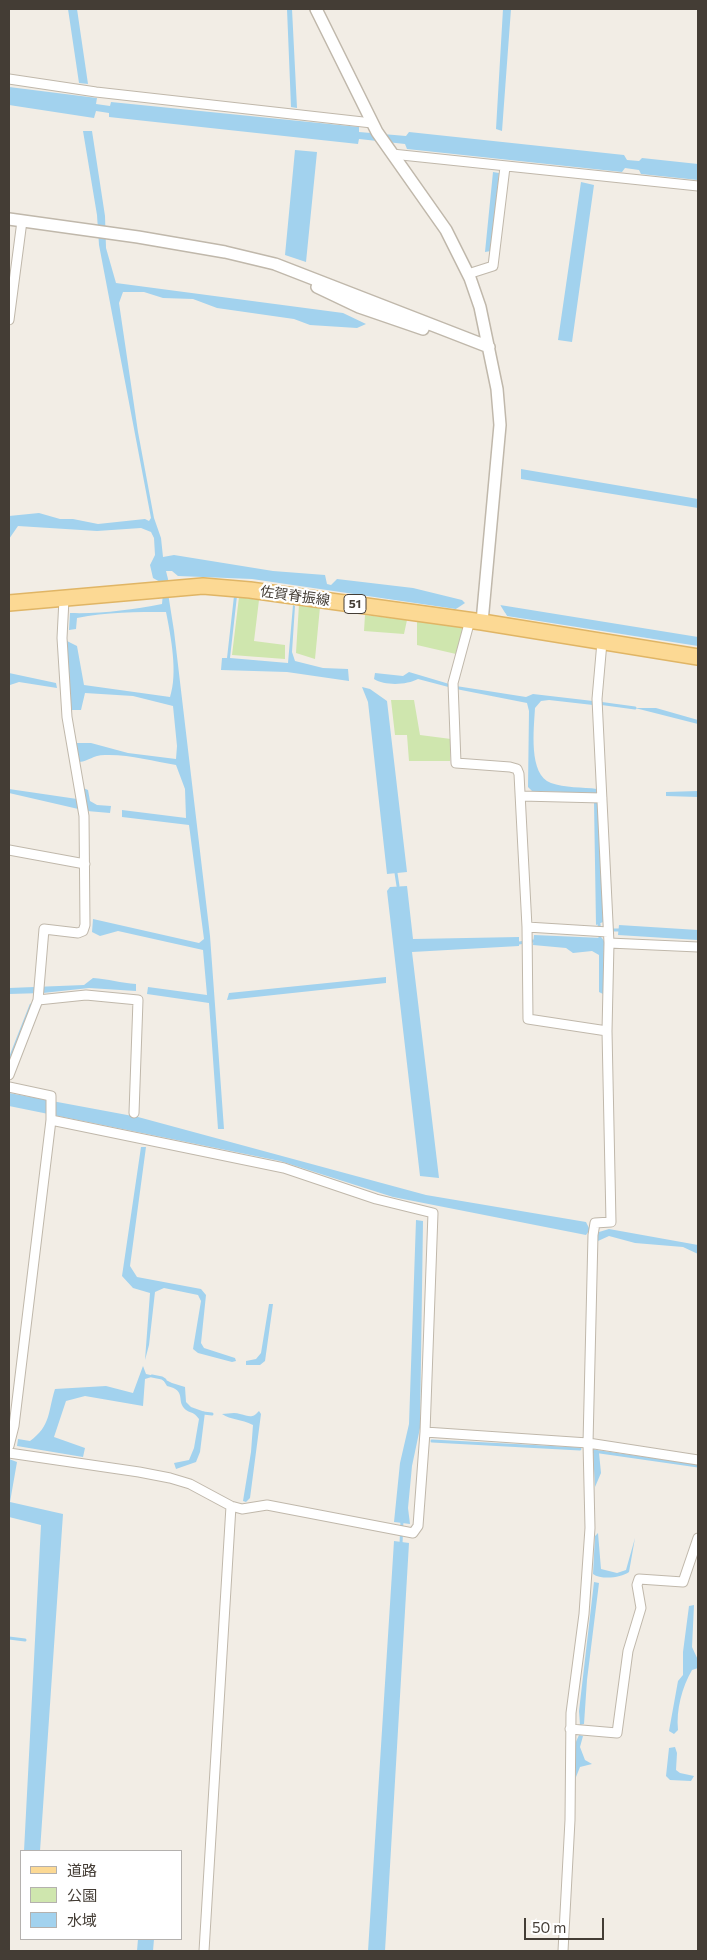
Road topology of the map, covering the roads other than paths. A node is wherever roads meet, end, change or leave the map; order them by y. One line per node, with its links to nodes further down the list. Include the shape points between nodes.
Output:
1 (316, 9): 3 (street)
2 (9, 79): 3 (street)
3 (375, 127): 4 (street)
4 (389, 150): 5 (street); 9 (street, via 446,230)
5 (505, 167): 6 (street); 9 (street, via 494,266)
6 (698, 186)
7 (9, 220): 8 (street)
8 (22, 221): 10 (street); 11 (street, via 225,252 256,260 359,307 468,344)
9 (468, 274): 11 (street)
10 (9, 320)
11 (489, 347): 14 (street, via 498,389 500,425 484,601)
12 (64, 599): 13 (main road, 佐賀脊振線 / 51); 14 (main road, 佐賀脊振線 / 51, via 204,586); 20 (street, via 62,638 67,717 84,816)
13 (9, 603)
14 (478, 618): 15 (main road, 佐賀脊振線 / 51); 17 (street, via 453,687 456,763 517,769)
15 (602, 642): 16 (main road, 佐賀脊振線 / 51); 18 (street, via 597,703)
16 (698, 657)
17 (521, 796): 18 (street); 21 (street)
18 (602, 798): 22 (street)
19 (9, 850): 20 (street)
20 (85, 864): 25 (street, via 83,931 44,929)
21 (527, 931): 22 (street); 26 (street, via 528,1019)
22 (608, 932): 23 (street)
23 (609, 942): 24 (street); 26 (street)
24 (698, 947)
25 (38, 1000): 27 (street); 29 (street, via 86,994 138,1000)
26 (607, 1031): 32 (street, via 611,1222 595,1223 594,1232)
27 (9, 1075)
28 (9, 1087): 30 (street, via 51,1096)
29 (134, 1113)
30 (51, 1120): 31 (street, via 284,1168 433,1213); 33 (street)
31 (425, 1432): 32 (street); 36 (street, via 418,1526 413,1533 267,1505 242,1509)
32 (588, 1443): 35 (street); 38 (street, via 590,1528 584,1614)
33 (9, 1446)
34 (9, 1453): 36 (street, via 170,1478 190,1484)
35 (698, 1460)
36 (231, 1506): 39 (street)
37 (698, 1538): 38 (street, via 683,1582 639,1579 641,1608 628,1651 617,1733)
38 (570, 1729): 40 (street, via 570,1820)
39 (204, 1951)
40 (563, 1951)

